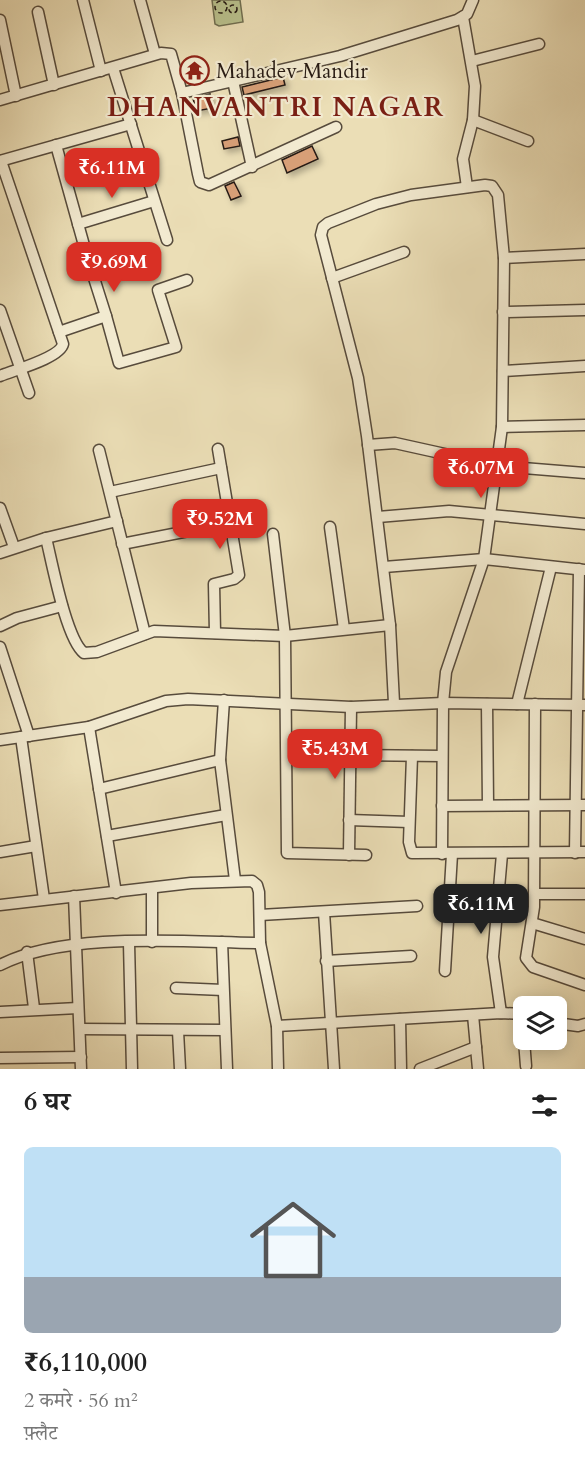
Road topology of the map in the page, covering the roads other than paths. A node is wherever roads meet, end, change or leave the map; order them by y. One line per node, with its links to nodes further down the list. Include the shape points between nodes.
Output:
1 (140, 0): 8 (street)
2 (473, 0): 5 (street)
3 (86, 10): 11 (street)
4 (38, 12): 13 (street)
5 (463, 17): 9 (street); 12 (street, via 340,56)
6 (0, 20): 15 (street)
7 (539, 44): 9 (street)
8 (155, 54): 10 (street); 14 (street, via 171,54)
9 (472, 61): 17 (street)
10 (113, 68): 11 (street); 18 (street)
11 (101, 71): 13 (street)
12 (233, 81): 14 (street); 23 (street)
13 (54, 85): 15 (street)
14 (182, 93): 23 (street, via 200,182 208,185)
15 (16, 96): 16 (street)
16 (0, 100)
17 (473, 120): 20 (street); 24 (street, via 466,143)
18 (130, 124): 21 (street); 25 (street)
19 (336, 127): 23 (street)
20 (528, 141)
21 (56, 145): 22 (street); 26 (street)
22 (0, 161): 39 (street)
23 (252, 166)
24 (467, 187): 31 (street, via 485,185 498,195); 33 (street, via 376,204 328,223 321,235)
25 (154, 201): 26 (street); 27 (street)
26 (78, 224): 30 (street)
27 (167, 240)
28 (404, 252): 33 (street)
29 (585, 254): 31 (street)
30 (87, 256)
31 (504, 258): 37 (street)
32 (94, 278): 38 (street)
33 (332, 278): 48 (street, via 358,378)
34 (188, 280): 38 (street, via 158,290 176,347 119,363)
35 (0, 310): 40 (street)
36 (585, 310): 37 (street)
37 (503, 312): 43 (street)
38 (106, 316): 39 (street)
39 (59, 332): 42 (street, via 63,344 59,352)
40 (5, 340): 42 (street)
41 (585, 366): 43 (street)
42 (20, 368): 44 (street); 45 (street)
43 (503, 371): 47 (street)
44 (0, 376)
45 (29, 393)
46 (585, 425): 47 (street)
47 (502, 428): 51 (street)
48 (368, 445): 51 (street, via 406,445); 57 (street)
49 (218, 449): 52 (street)
50 (99, 450): 54 (street)
51 (499, 466): 53 (street); 56 (street)
52 (221, 468): 54 (street); 59 (street)
53 (585, 473)
54 (110, 492): 58 (street)
55 (0, 508): 65 (street)
56 (491, 515): 57 (street, via 449,511); 60 (street); 67 (street)
57 (378, 517): 68 (street)
58 (117, 521): 63 (street); 64 (street)
59 (229, 523): 64 (street); 75 (street, via 238,575 214,584)
60 (585, 524)
61 (330, 527): 74 (street)
62 (273, 534): 77 (street)
63 (46, 538): 65 (street); 71 (street)
64 (122, 544): 76 (street)
65 (14, 547): 66 (street)
66 (0, 553)
67 (484, 559): 68 (street); 69 (street); 82 (street, via 451,653)
68 (384, 567): 72 (street)
69 (551, 567): 70 (street); 84 (street)
70 (582, 570): 86 (street)
71 (62, 606): 73 (street); 76 (street, via 76,644 84,653)
72 (390, 625): 74 (street); 81 (street)
73 (0, 626)
74 (344, 629): 77 (street)
75 (215, 633): 76 (street); 77 (street)
76 (145, 634)
77 (285, 636): 80 (street)
78 (0, 647): 89 (street)
79 (224, 700): 80 (street); 88 (street, via 166,701); 94 (street)
80 (286, 703): 87 (street); 110 (street, via 287,853)
81 (394, 703): 82 (street); 87 (street)
82 (443, 703): 83 (street); 93 (street)
83 (487, 704): 84 (street); 98 (street)
84 (517, 704): 85 (street)
85 (535, 704): 86 (street); 96 (street)
86 (580, 705): 99 (street)
87 (351, 707): 91 (street)
88 (89, 728): 89 (street); 95 (street)
89 (25, 737): 90 (street); 104 (street)
90 (0, 740)
91 (350, 755): 92 (street); 101 (street)
92 (412, 756): 93 (street); 102 (street)
93 (442, 756): 97 (street)
94 (220, 760): 95 (street); 100 (street)
95 (99, 789): 103 (street)
96 (535, 805): 98 (street); 99 (street); 106 (street)
97 (442, 806): 98 (street); 108 (street)
98 (488, 806)
99 (580, 806): 107 (street)
100 (226, 815): 103 (street); 112 (street)
101 (349, 820): 102 (street); 110 (street)
102 (409, 822): 108 (street, via 412,853)
103 (107, 836): 114 (street)
104 (36, 846): 105 (street); 118 (street)
105 (0, 852)
106 (534, 853): 107 (street); 109 (street); 115 (street)
107 (580, 853)
108 (447, 854): 109 (street); 134 (street)
109 (502, 854): 141 (street, via 493,957)
110 (349, 855): 111 (street)
111 (366, 855)
112 (235, 880): 113 (street); 122 (street, via 257,885)
113 (152, 888): 114 (street); 125 (street)
114 (116, 893): 117 (street)
115 (534, 894): 116 (street); 123 (street)
116 (585, 894)
117 (74, 897): 118 (street); 129 (street)
118 (44, 899): 119 (street)
119 (0, 905)
120 (417, 906): 121 (street)
121 (324, 912): 122 (street); 132 (street)
122 (260, 915): 128 (street)
123 (532, 923): 124 (street); 135 (street, via 528,963)
124 (585, 939)
125 (152, 942): 126 (street); 127 (street)
126 (222, 942): 128 (street); 137 (street)
127 (129, 943): 129 (street); 150 (street)
128 (260, 943): 148 (street)
129 (76, 944): 130 (street); 139 (street)
130 (27, 952): 133 (street); 138 (street)
131 (411, 956): 132 (street)
132 (326, 961): 145 (street)
133 (0, 964)
134 (445, 971)
135 (585, 986)
136 (176, 988): 137 (street)
137 (223, 990): 151 (street)
138 (34, 1008): 139 (street); 140 (street)
139 (78, 1008): 149 (street)
140 (0, 1012)
141 (501, 1013): 142 (street); 143 (street)
142 (513, 1014)
143 (473, 1015): 144 (street); 153 (street)
144 (400, 1019): 145 (street); 164 (street)
145 (329, 1023): 148 (street); 163 (street)
146 (567, 1024): 147 (street)
147 (585, 1024)
148 (277, 1026): 162 (street)
149 (80, 1029): 150 (street); 155 (street)
150 (132, 1030): 152 (street); 159 (street)
151 (225, 1030): 152 (street); 161 (street)
152 (178, 1031): 160 (street)
153 (476, 1047): 165 (street); 166 (street)
154 (525, 1050): 157 (street)
155 (81, 1057): 156 (street); 158 (street)
156 (0, 1058)
157 (526, 1066)
158 (81, 1069)
159 (132, 1069)
160 (180, 1069)
161 (228, 1069)
162 (278, 1069)
163 (334, 1069)
164 (401, 1069)
165 (420, 1069)
166 (478, 1069)

